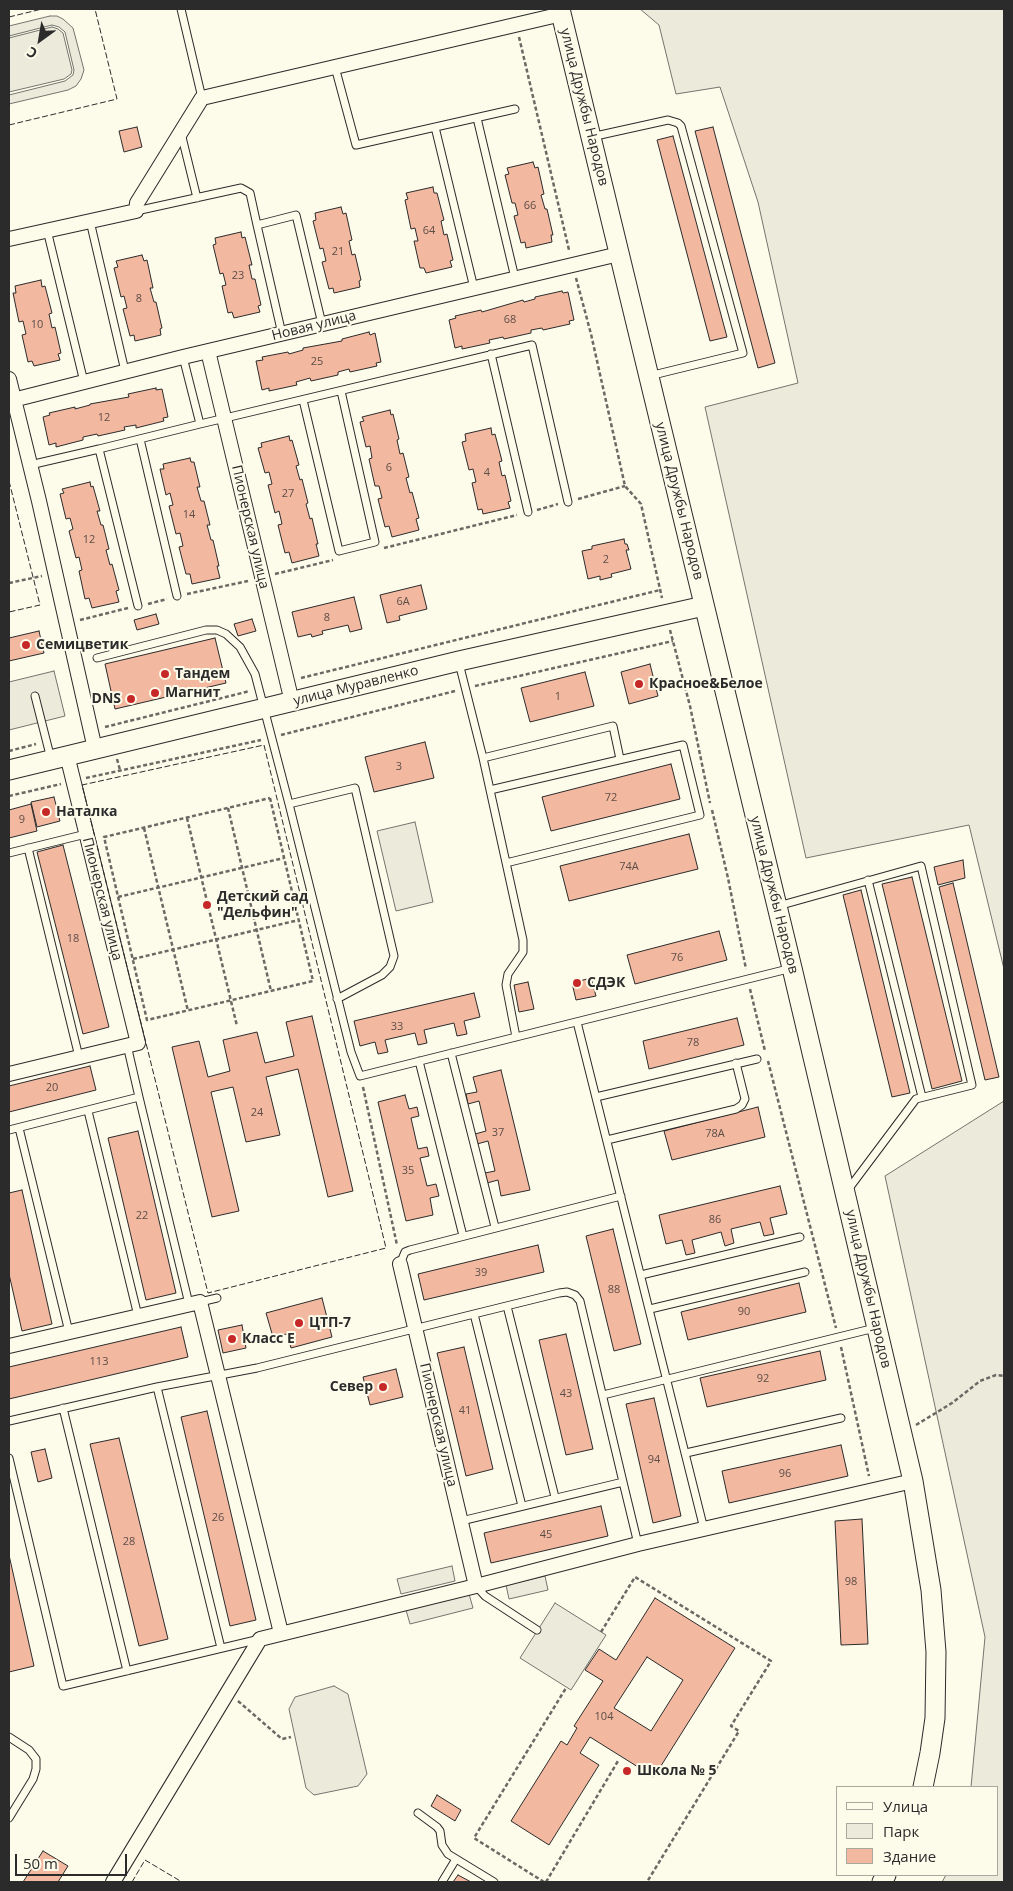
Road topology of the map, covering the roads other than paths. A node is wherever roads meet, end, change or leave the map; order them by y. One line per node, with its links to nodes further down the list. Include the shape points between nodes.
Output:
1 (181, 9): 4 (lane)
2 (561, 11): 3 (street); 9 (street, улица Дружбы Народов)
3 (335, 67): 4 (street); 7 (lane, via 356,145)
4 (202, 98): 8 (street)
5 (515, 109): 6 (lane)
6 (476, 118): 7 (lane); 17 (lane)
7 (435, 127): 18 (lane)
8 (181, 132): 10 (lane); 11 (street, via 137,202)
9 (591, 137): 16 (street, улица Дружбы Народов); 25 (lane, via 668,120 681,126 743,353)
10 (197, 198): 11 (lane); 13 (lane, via 241,188 246,190 250,193)
11 (136, 211): 12 (street)
12 (90, 221): 14 (street); 24 (lane)
13 (258, 225): 19 (lane, via 296,215); 20 (lane)
14 (47, 230): 15 (street); 27 (lane)
15 (9, 239)
16 (619, 254): 17 (street, Новая улица); 25 (street, улица Дружбы Народов)
17 (515, 278): 18 (street, Новая улица)
18 (474, 288): 19 (street, Новая улица)
19 (322, 324): 20 (street, Новая улица)
20 (282, 334): 21 (street, Новая улица)
21 (208, 351): 23 (street, Новая улица); 31 (street, Пионерская улица)
22 (492, 354): 28 (lane); 36 (lane, via 532,345); 37 (lane)
23 (183, 357): 24 (street, Новая улица); 32 (lane)
24 (125, 371): 27 (street, Новая улица)
25 (648, 376): 40 (street, улица Дружбы Народов)
26 (9, 379): 29 (street)
27 (84, 382): 29 (street, Новая улица)
28 (341, 391): 30 (lane); 30 (lane, via 375,542 338,550)
29 (11, 400): 35 (street)
30 (303, 400): 31 (lane)
31 (224, 419): 32 (lane); 44 (street, Пионерская улица)
32 (200, 424): 33 (lane)
33 (140, 439): 34 (lane); 38 (lane)
34 (99, 449): 35 (lane); 39 (lane)
35 (30, 465): 46 (street)
36 (568, 502)
37 (528, 512)
38 (177, 596)
39 (138, 606)
40 (704, 606): 42 (street, улица Муравленко); 58 (street, улица Дружбы Народов)
41 (97, 658): 45 (lane, via 217,630 240,647 255,674)
42 (459, 662): 44 (street, улица Муравленко); 48 (lane)
43 (35, 696): 47 (lane)
44 (292, 702): 45 (street, улица Муравленко)
45 (265, 709): 46 (street, улица Муравленко); 52 (lane)
46 (93, 740): 47 (street, улица Муравленко)
47 (55, 752): 50 (street, улица Муравленко); 53 (street, Пионерская улица, via 74,781)
48 (483, 758): 49 (lane, via 613,726); 51 (lane)
49 (620, 759): 51 (lane); 56 (lane, via 683,745 700,815)
50 (9, 770)
51 (490, 790): 56 (lane)
52 (289, 804): 60 (lane); 60 (lane, via 355,788 394,956 382,975)
53 (86, 834): 54 (lane); 63 (street, Пионерская улица, via 138,1042)
54 (28, 848): 55 (lane); 65 (lane)
55 (9, 853)
56 (506, 863): 62 (lane, via 523,946 523,952 508,974 506,985)
57 (868, 880): 58 (lane); 72 (lane); 72 (lane, via 921,866 972,1085)
58 (776, 906): 59 (street, улица Дружбы Народов)
59 (792, 968): 61 (lane); 77 (street, улица Дружбы Народов)
60 (337, 999): 67 (lane, via 360,1076)
61 (577, 1022): 62 (lane); 71 (lane)
62 (516, 1037): 64 (lane)
63 (115, 1048): 65 (street); 70 (lane, via 127,1045)
64 (452, 1053): 67 (lane); 79 (lane)
65 (79, 1057): 69 (street)
66 (756, 1059): 68 (lane)
67 (419, 1061): 80 (lane)
68 (736, 1063): 71 (lane); 76 (lane, via 745,1099 736,1109)
69 (9, 1071)
70 (139, 1097): 73 (lane); 86 (lane)
71 (596, 1097): 76 (lane)
72 (922, 1097): 77 (lane, via 916,1099)
73 (88, 1111): 74 (lane); 90 (lane)
74 (19, 1128): 75 (lane); 93 (lane)
75 (9, 1130)
76 (607, 1140): 78 (lane)
77 (845, 1194): 91 (street, улица Дружбы Народов)
78 (621, 1196): 79 (lane); 84 (lane)
79 (495, 1228): 80 (lane)
80 (463, 1236): 82 (lane, via 405,1252)
81 (800, 1238): 84 (lane)
82 (400, 1264): 92 (street, Пионерская улица)
83 (805, 1272): 88 (lane)
84 (641, 1275): 88 (lane)
85 (217, 1298): 86 (lane)
86 (195, 1303): 90 (street); 95 (street)
87 (507, 1306): 89 (lane); 98 (lane, via 558,1293 575,1295 580,1301); 106 (lane)
88 (650, 1309): 96 (lane)
89 (474, 1314): 92 (lane); 107 (lane)
90 (138, 1316): 93 (street)
91 (877, 1328): 96 (lane); 104 (street, улица Дружбы Народов)
92 (416, 1329): 95 (lane, via 257,1368); 108 (street, Пионерская улица)
93 (69, 1332): 94 (street)
94 (9, 1346)
95 (218, 1374): 97 (lane); 113 (street)
96 (667, 1379): 98 (lane); 102 (lane)
97 (157, 1387): 99 (lane); 115 (lane)
98 (603, 1395): 105 (lane)
99 (63, 1408): 101 (lane); 116 (lane)
100 (841, 1418): 102 (lane)
101 (9, 1421)
102 (686, 1453): 109 (lane)
103 (9, 1458): 116 (lane, via 63,1686)
104 (913, 1481): 109 (street); 118 (street, улица Дружбы Народов, via 931,1590 936,1652 934,1718)
105 (623, 1482): 106 (lane); 110 (lane)
106 (555, 1498): 107 (lane)
107 (522, 1506): 108 (lane)
108 (462, 1521): 111 (street, Пионерская улица)
109 (704, 1529): 110 (street)
110 (638, 1544): 111 (street)
111 (476, 1586): 112 (lane, via 485,1596); 113 (street)
112 (537, 1630)
113 (281, 1633): 114 (street)
114 (260, 1639): 115 (lane); 122 (street)
115 (221, 1648): 116 (lane)
116 (127, 1671)
117 (9, 1738): 120 (lane, via 29,1750 36,1760 36,1769)
118 (923, 1786)
119 (418, 1813): 121 (lane, via 437,1827 442,1844)
120 (9, 1818)
121 (456, 1859): 123 (lane); 124 (lane)
122 (112, 1882)
123 (442, 1882)
124 (494, 1882)

